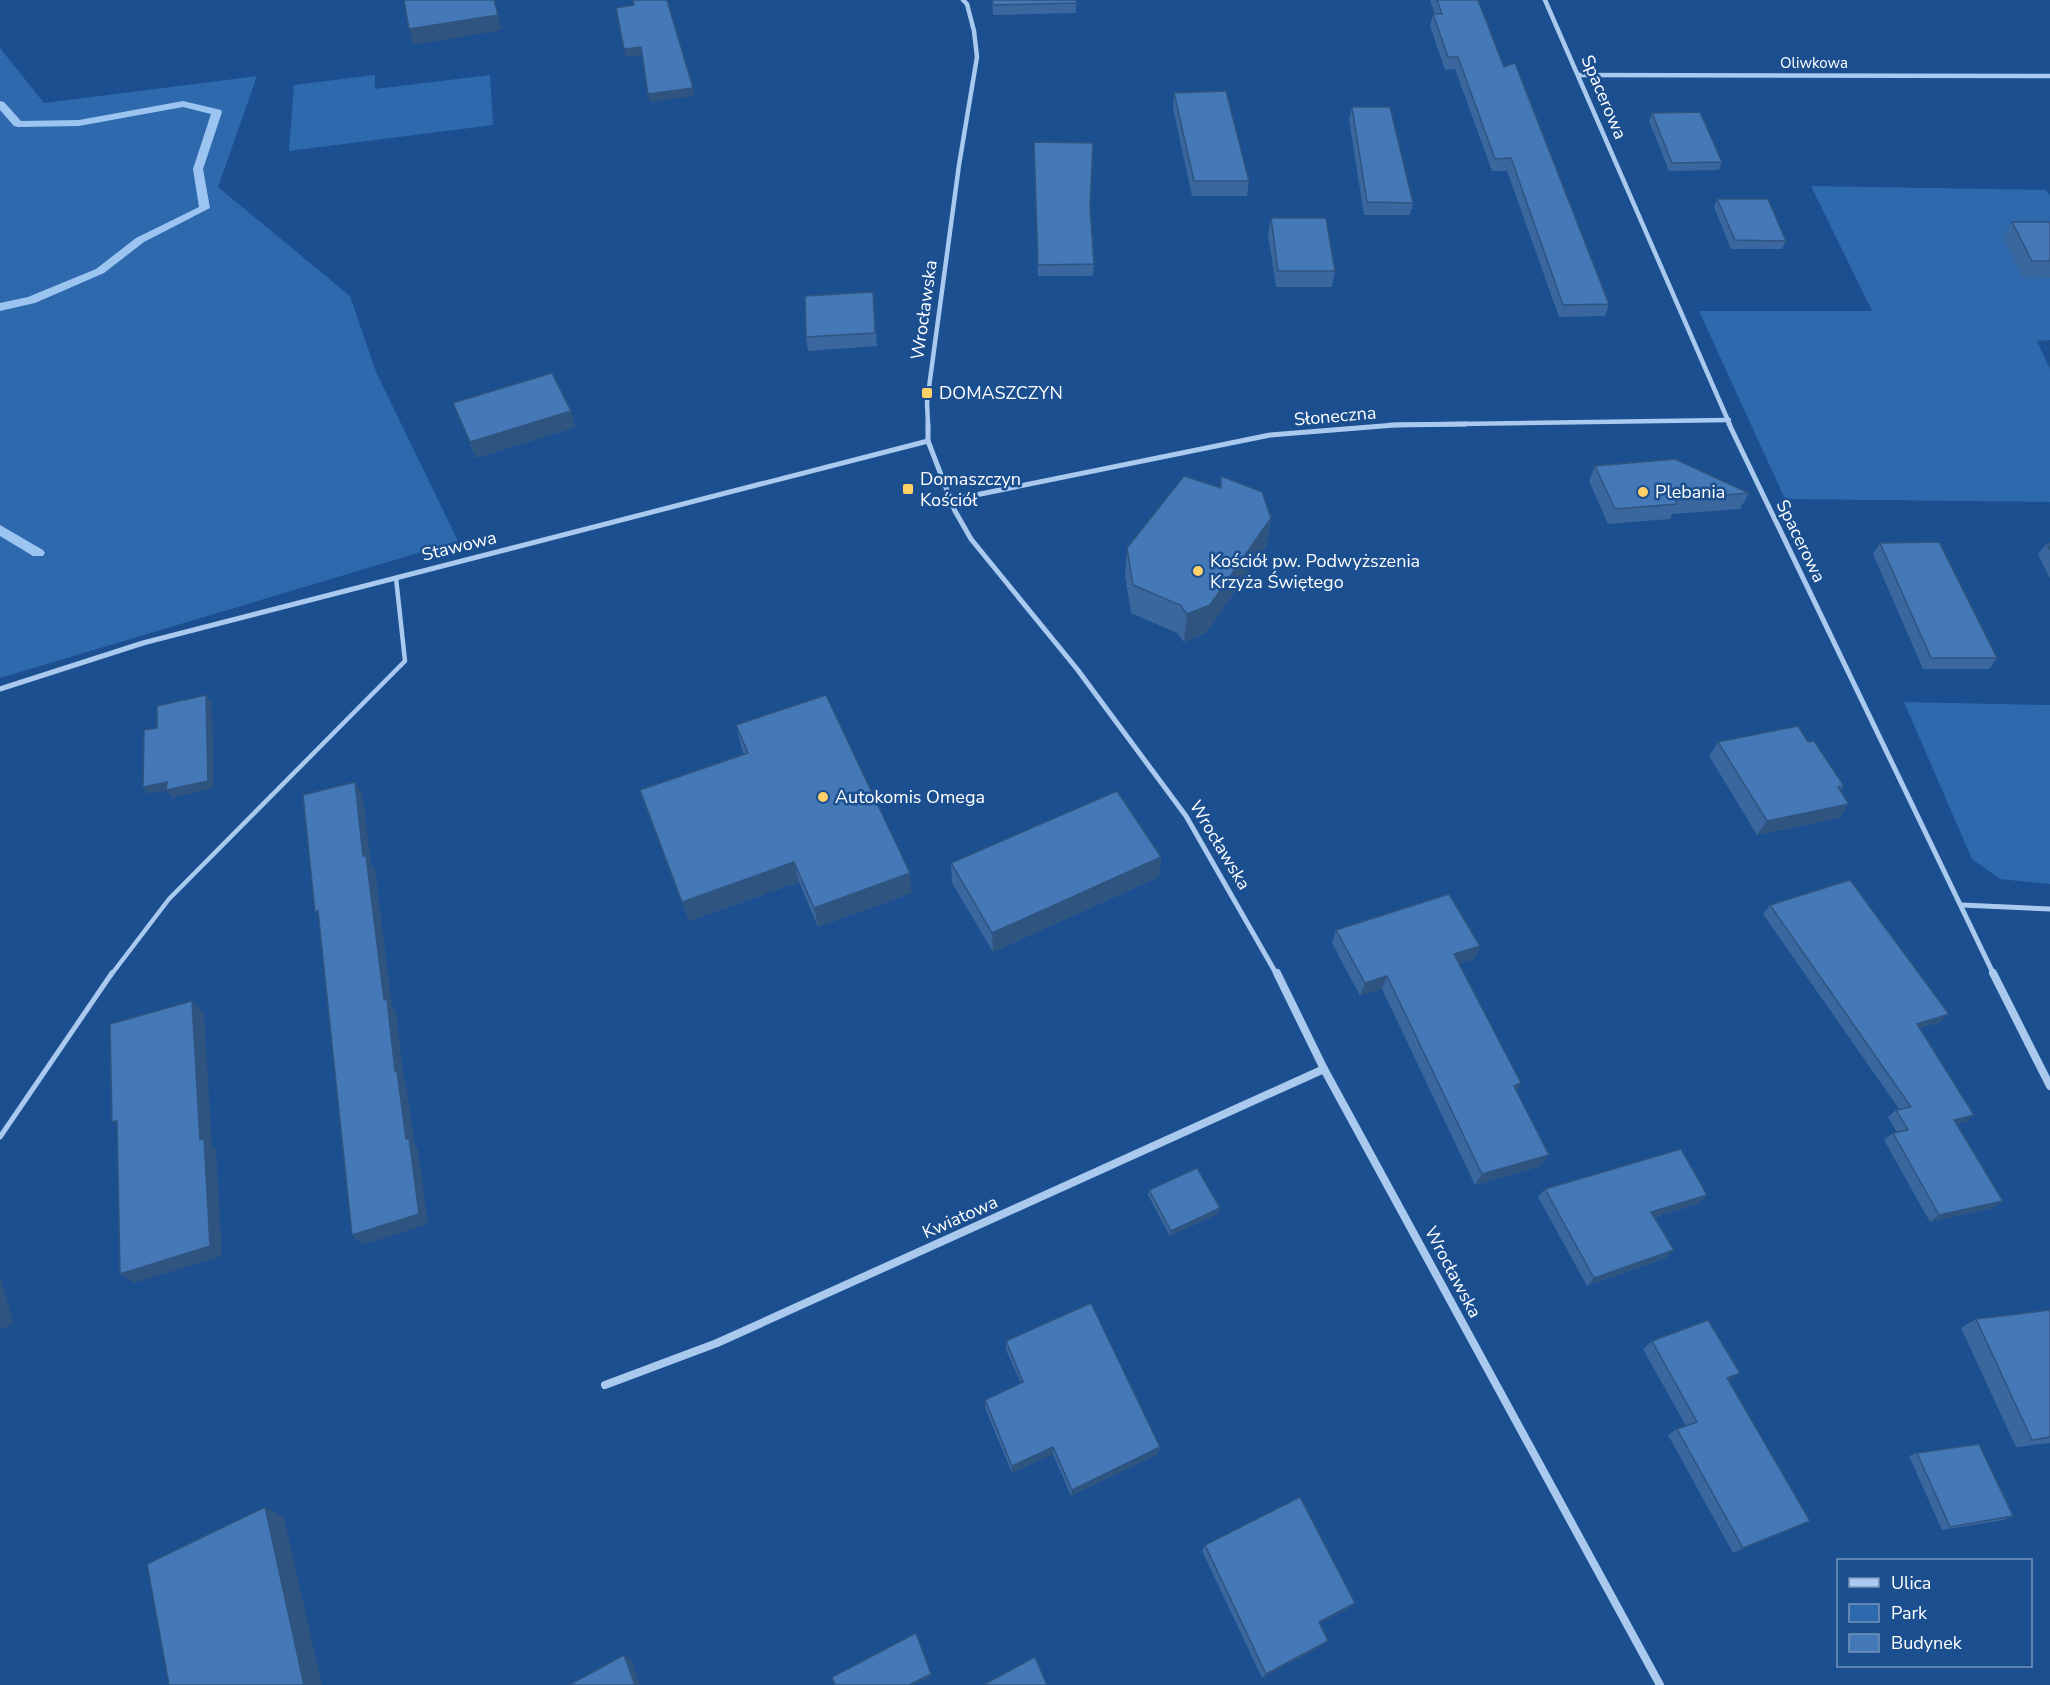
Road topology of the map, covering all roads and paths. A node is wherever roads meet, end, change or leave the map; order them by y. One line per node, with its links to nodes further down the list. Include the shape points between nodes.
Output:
1 (963, 0): 6 (street, Wrocławska, via 974,31 977,57 927,393)
2 (1545, 0): 3 (street, Spacerowa)
3 (1578, 75): 4 (street, Oliwkowa); 5 (street, Spacerowa)
4 (2050, 76)
5 (1729, 420): 7 (street, Słoneczna, via 1395,424 1270,435); 10 (street, Spacerowa)
6 (928, 441): 7 (street, Wrocławska); 8 (street, Stawowa)
7 (951, 500): 12 (street, Wrocławska, via 971,539 1077,669 1186,816 1266,952)
8 (396, 578): 9 (street, Stawowa, via 143,644); 14 (lane, via 405,661 169,899 130,947)
9 (0, 689)
10 (1962, 905): 11 (street); 13 (street, Spacerowa)
11 (2050, 909)
12 (1324, 1069): 15 (street, Kwiatowa, via 717,1343); 16 (street, Wrocławska)
13 (2050, 1086)
14 (0, 1137)
15 (605, 1385)
16 (1660, 1685)

